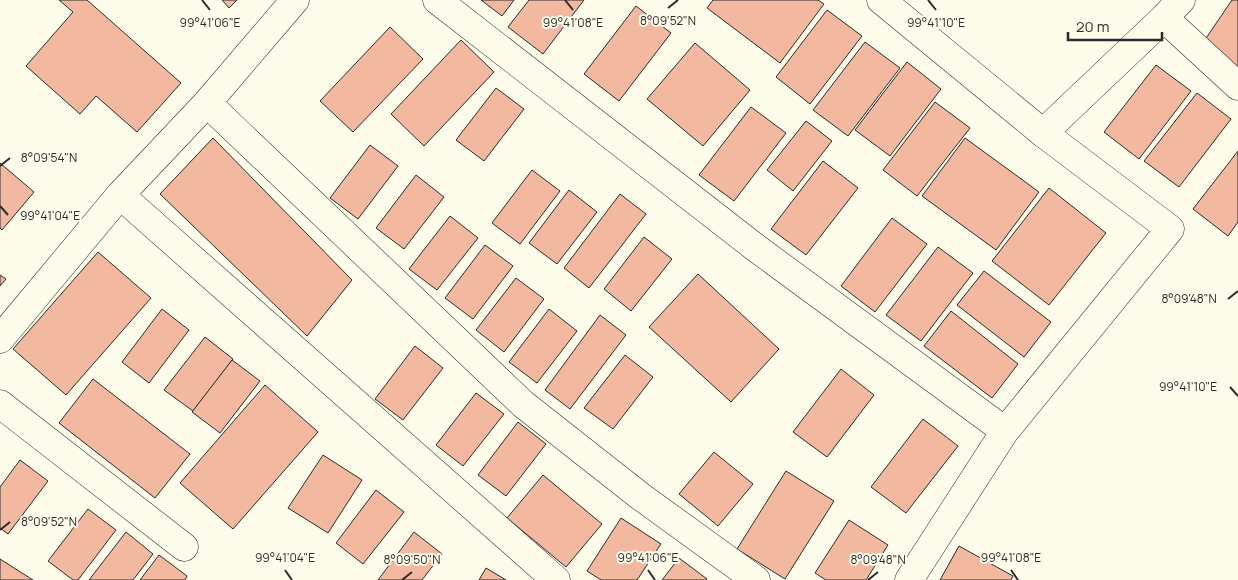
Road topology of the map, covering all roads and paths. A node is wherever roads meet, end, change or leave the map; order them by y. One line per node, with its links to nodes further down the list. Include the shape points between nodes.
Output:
1 (295, 0): 6 (street)
2 (437, 0): 11 (street, via 756,248)
3 (881, 0): 7 (street)
4 (1172, 9): 5 (street); 7 (street)
5 (1238, 86)
6 (207, 103): 8 (street); 14 (street, via 523,404 640,496)
7 (1043, 133): 11 (street, via 1170,230)
8 (120, 195): 9 (street); 13 (street)
9 (0, 339)
10 (0, 404): 12 (street)
11 (1005, 431): 15 (street)
12 (184, 547)
13 (556, 580)
14 (756, 580)
15 (910, 580)

